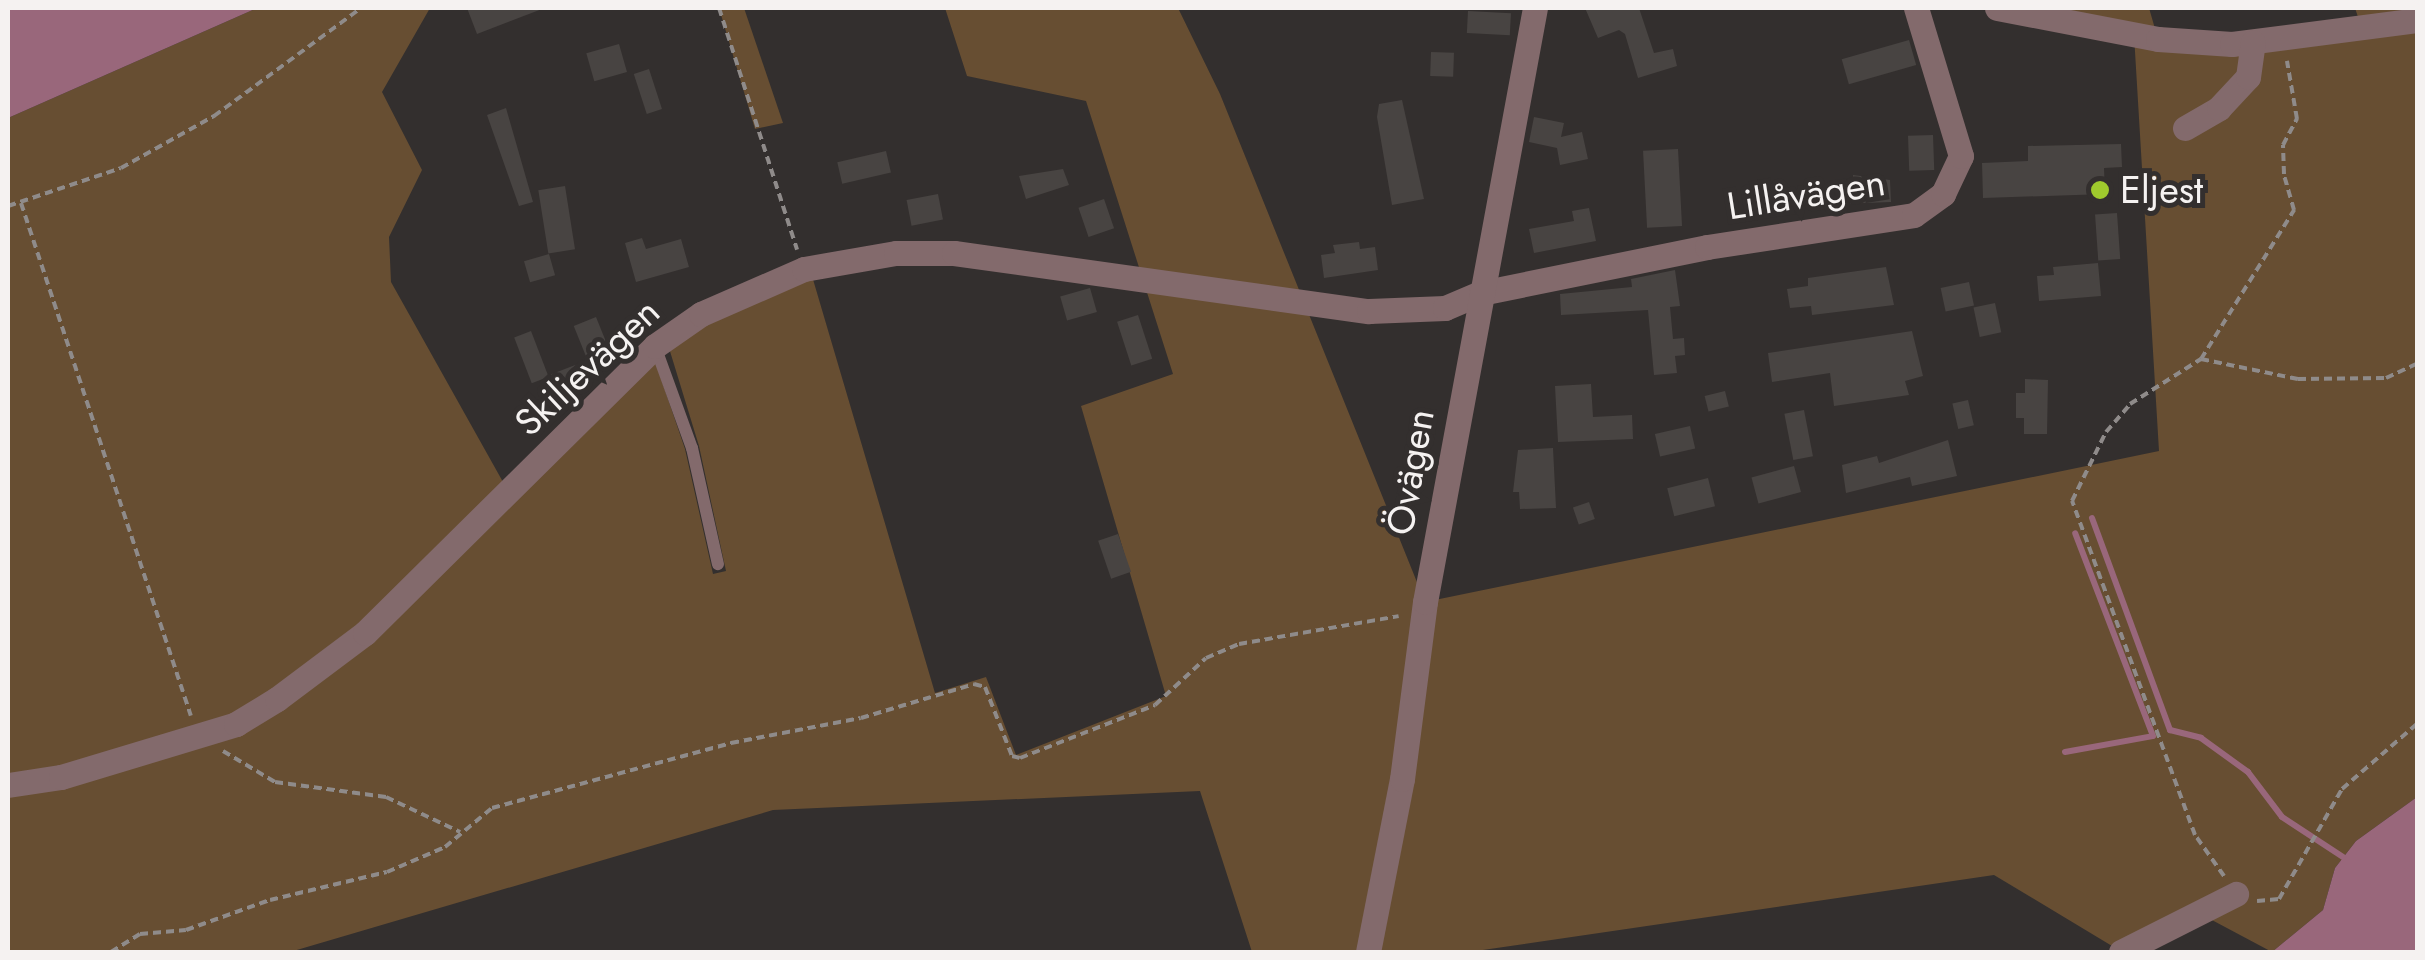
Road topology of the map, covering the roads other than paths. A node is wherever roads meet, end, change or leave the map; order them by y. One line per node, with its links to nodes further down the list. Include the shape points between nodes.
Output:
1 (1536, 8): 7 (street, Övägen)
2 (1916, 8): 7 (street, Lillåvägen, via 1960,156 1943,194 1914,215)
3 (1997, 8): 5 (street, via 2158,39)
4 (2418, 20): 5 (street)
5 (2252, 42): 6 (street, via 2248,76 2219,108)
6 (2185, 128)
7 (1482, 293): 8 (street, Skiljevägen, via 1445,308 1369,311 954,253 896,253 804,269 701,314); 12 (street, Övägen)
8 (656, 346): 9 (lane, via 692,448); 10 (street, Skiljevägen, via 365,633 236,724 61,777)
9 (718, 564)
10 (8, 785)
11 (2236, 894): 13 (street)
12 (1368, 952)
13 (2121, 952)

